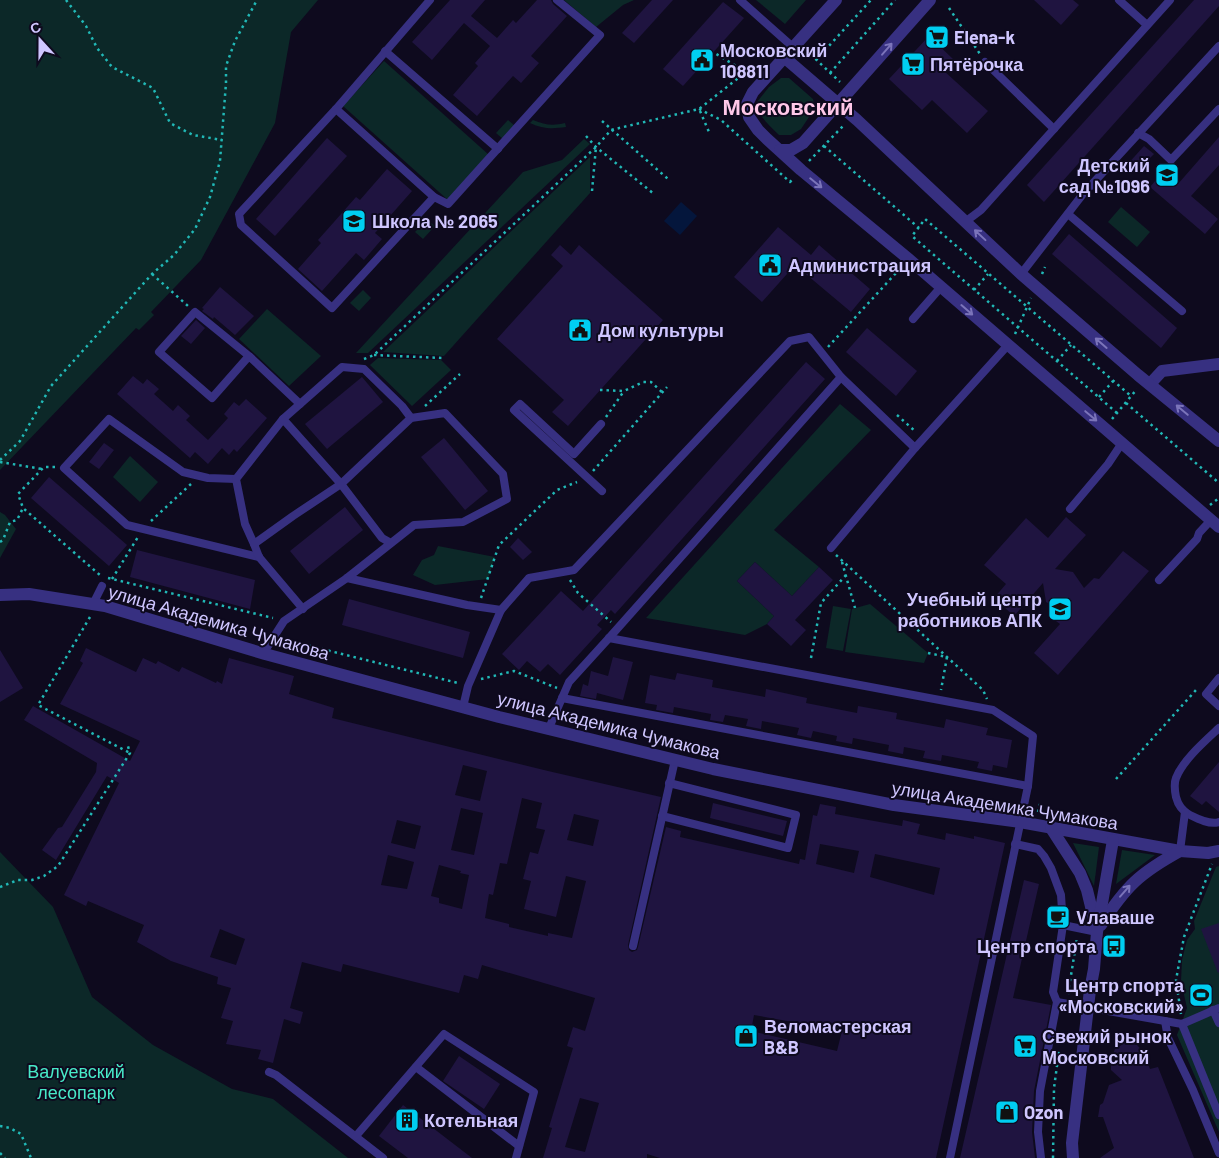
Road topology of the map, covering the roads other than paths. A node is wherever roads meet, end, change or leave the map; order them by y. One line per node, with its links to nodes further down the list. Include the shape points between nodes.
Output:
1 (430, 0): 11 (lane)
2 (557, 0): 19 (lane, via 600,35)
3 (740, 0): 9 (lane)
4 (836, 0): 9 (street)
5 (930, 0): 14 (street, one-way to 5)
6 (1119, 0): 8 (lane)
7 (1170, 0): 8 (lane)
8 (1148, 25): 17 (lane)
9 (796, 46): 12 (street)
10 (1219, 46): 18 (lane)
11 (385, 51): 15 (lane); 19 (lane)
12 (785, 58): 14 (street); 20 (street, via 753,92 747,104 748,117)
13 (985, 62): 17 (lane)
14 (837, 105): 20 (street, via 803,143 791,150); 23 (street)
15 (336, 109): 21 (lane); 21 (lane, via 239,214 241,225 332,308)
16 (1219, 109): 18 (lane, via 1171,160)
17 (1054, 129): 23 (lane, via 981,210)
18 (1138, 133): 22 (lane)
19 (498, 148): 21 (lane, via 448,204)
20 (780, 150): 25 (street, one-way to 25)
21 (434, 197)
22 (1068, 214): 24 (lane); 26 (lane)
23 (966, 222): 24 (street, one-way to 23)
24 (1021, 274): 32 (street, one-way to 24)
25 (941, 287): 27 (lane); 28 (street, one-way to 28)
26 (1182, 311)
27 (913, 319)
28 (1008, 345): 38 (street, one-way to 38); 39 (lane)
29 (249, 356): 29 (lane, via 212,398 159,352 195,312); 33 (lane)
30 (1219, 364): 32 (street, via 1162,371)
31 (841, 377): 39 (lane); 55 (lane, via 810,337 790,341 574,570 529,578); 56 (lane)
32 (1147, 382): 37 (street, one-way to 32)
33 (300, 404): 34 (lane, via 342,367 364,369); 35 (lane)
34 (411, 418): 41 (lane); 45 (lane, via 445,413 503,474 507,499 463,522 414,525)
35 (283, 420): 40 (lane); 41 (lane)
36 (600, 424): 42 (lane, via 574,454 520,404 514,410)
37 (1219, 441)
38 (1122, 443): 43 (lane); 44 (street)
39 (915, 448): 47 (lane)
40 (236, 479): 46 (lane, via 245,524); 48 (lane, via 208,478 183,472 109,420 64,468 127,525)
41 (341, 484): 45 (lane, via 382,538); 46 (lane)
42 (602, 491)
43 (1070, 509)
44 (1215, 523): 50 (lane, via 1199,533)
45 (391, 543): 49 (lane)
46 (254, 544): 48 (lane)
47 (831, 549)
48 (259, 557): 54 (lane)
49 (348, 578): 54 (lane); 55 (lane)
50 (1159, 580)
51 (102, 586): 53 (lane)
52 (0, 595): 53 (street, улица Академика Чумакова, via 29,594)
53 (95, 605): 57 (street, улица Академика Чумакова)
54 (302, 610): 57 (lane, via 284,620)
55 (501, 610): 61 (lane, via 468,686)
56 (609, 638): 59 (lane, via 569,682); 66 (lane, via 993,710 1033,736)
57 (265, 654): 61 (street, улица Академика Чумакова)
58 (1219, 678): 60 (lane, via 1206,694)
59 (563, 694): 62 (lane); 66 (lane)
60 (1219, 706)
61 (463, 707): 62 (street, улица Академика Чумакова)
62 (549, 728): 64 (street, улица Академика Чумакова)
63 (1219, 728): 67 (lane, via 1183,766 1175,780 1179,805)
64 (674, 760): 65 (lane); 69 (street, улица Академика Чумакова, via 894,805)
65 (669, 784): 68 (lane); 68 (lane, via 796,815 788,848)
66 (1028, 786): 69 (lane)
67 (1185, 812): 70 (lane, via 1214,824); 74 (lane)
68 (662, 816): 78 (lane)
69 (1020, 822): 71 (street, улица Академика Чумакова); 73 (lane)
70 (1219, 822)
71 (1051, 828): 72 (street, улица Академика Чумакова); 77 (street, via 1080,873)
72 (1113, 840): 74 (street, улица Академика Чумакова); 77 (street)
73 (1015, 844): 76 (lane, via 1038,849 1044,856 1061,895); 93 (lane)
74 (1180, 851): 75 (street, улица Академика Чумакова, via 1208,853); 77 (street, one-way to 74, via 1124,892 1142,874)
75 (1216, 857)
76 (1064, 925): 77 (lane); 79 (lane, via 1053,992)
77 (1097, 932): 80 (street)
78 (633, 946)
79 (1057, 1002): 80 (lane); 94 (lane, via 1040,1091 1038,1132)
80 (1088, 1008): 82 (lane); 95 (street)
81 (1216, 1009): 83 (lane); 84 (lane)
82 (1165, 1022): 84 (lane); 90 (lane, via 1168,1038)
83 (1219, 1022)
84 (1182, 1024): 87 (lane)
85 (416, 1067): 88 (lane); 89 (lane); 89 (lane, via 444,1034 534,1092)
86 (269, 1072): 88 (lane)
87 (1219, 1115)
88 (356, 1136): 91 (lane)
89 (519, 1146): 92 (lane)
90 (1219, 1153)
91 (383, 1158)
92 (516, 1158)
93 (950, 1158)
94 (1041, 1158)
95 (1073, 1158)

